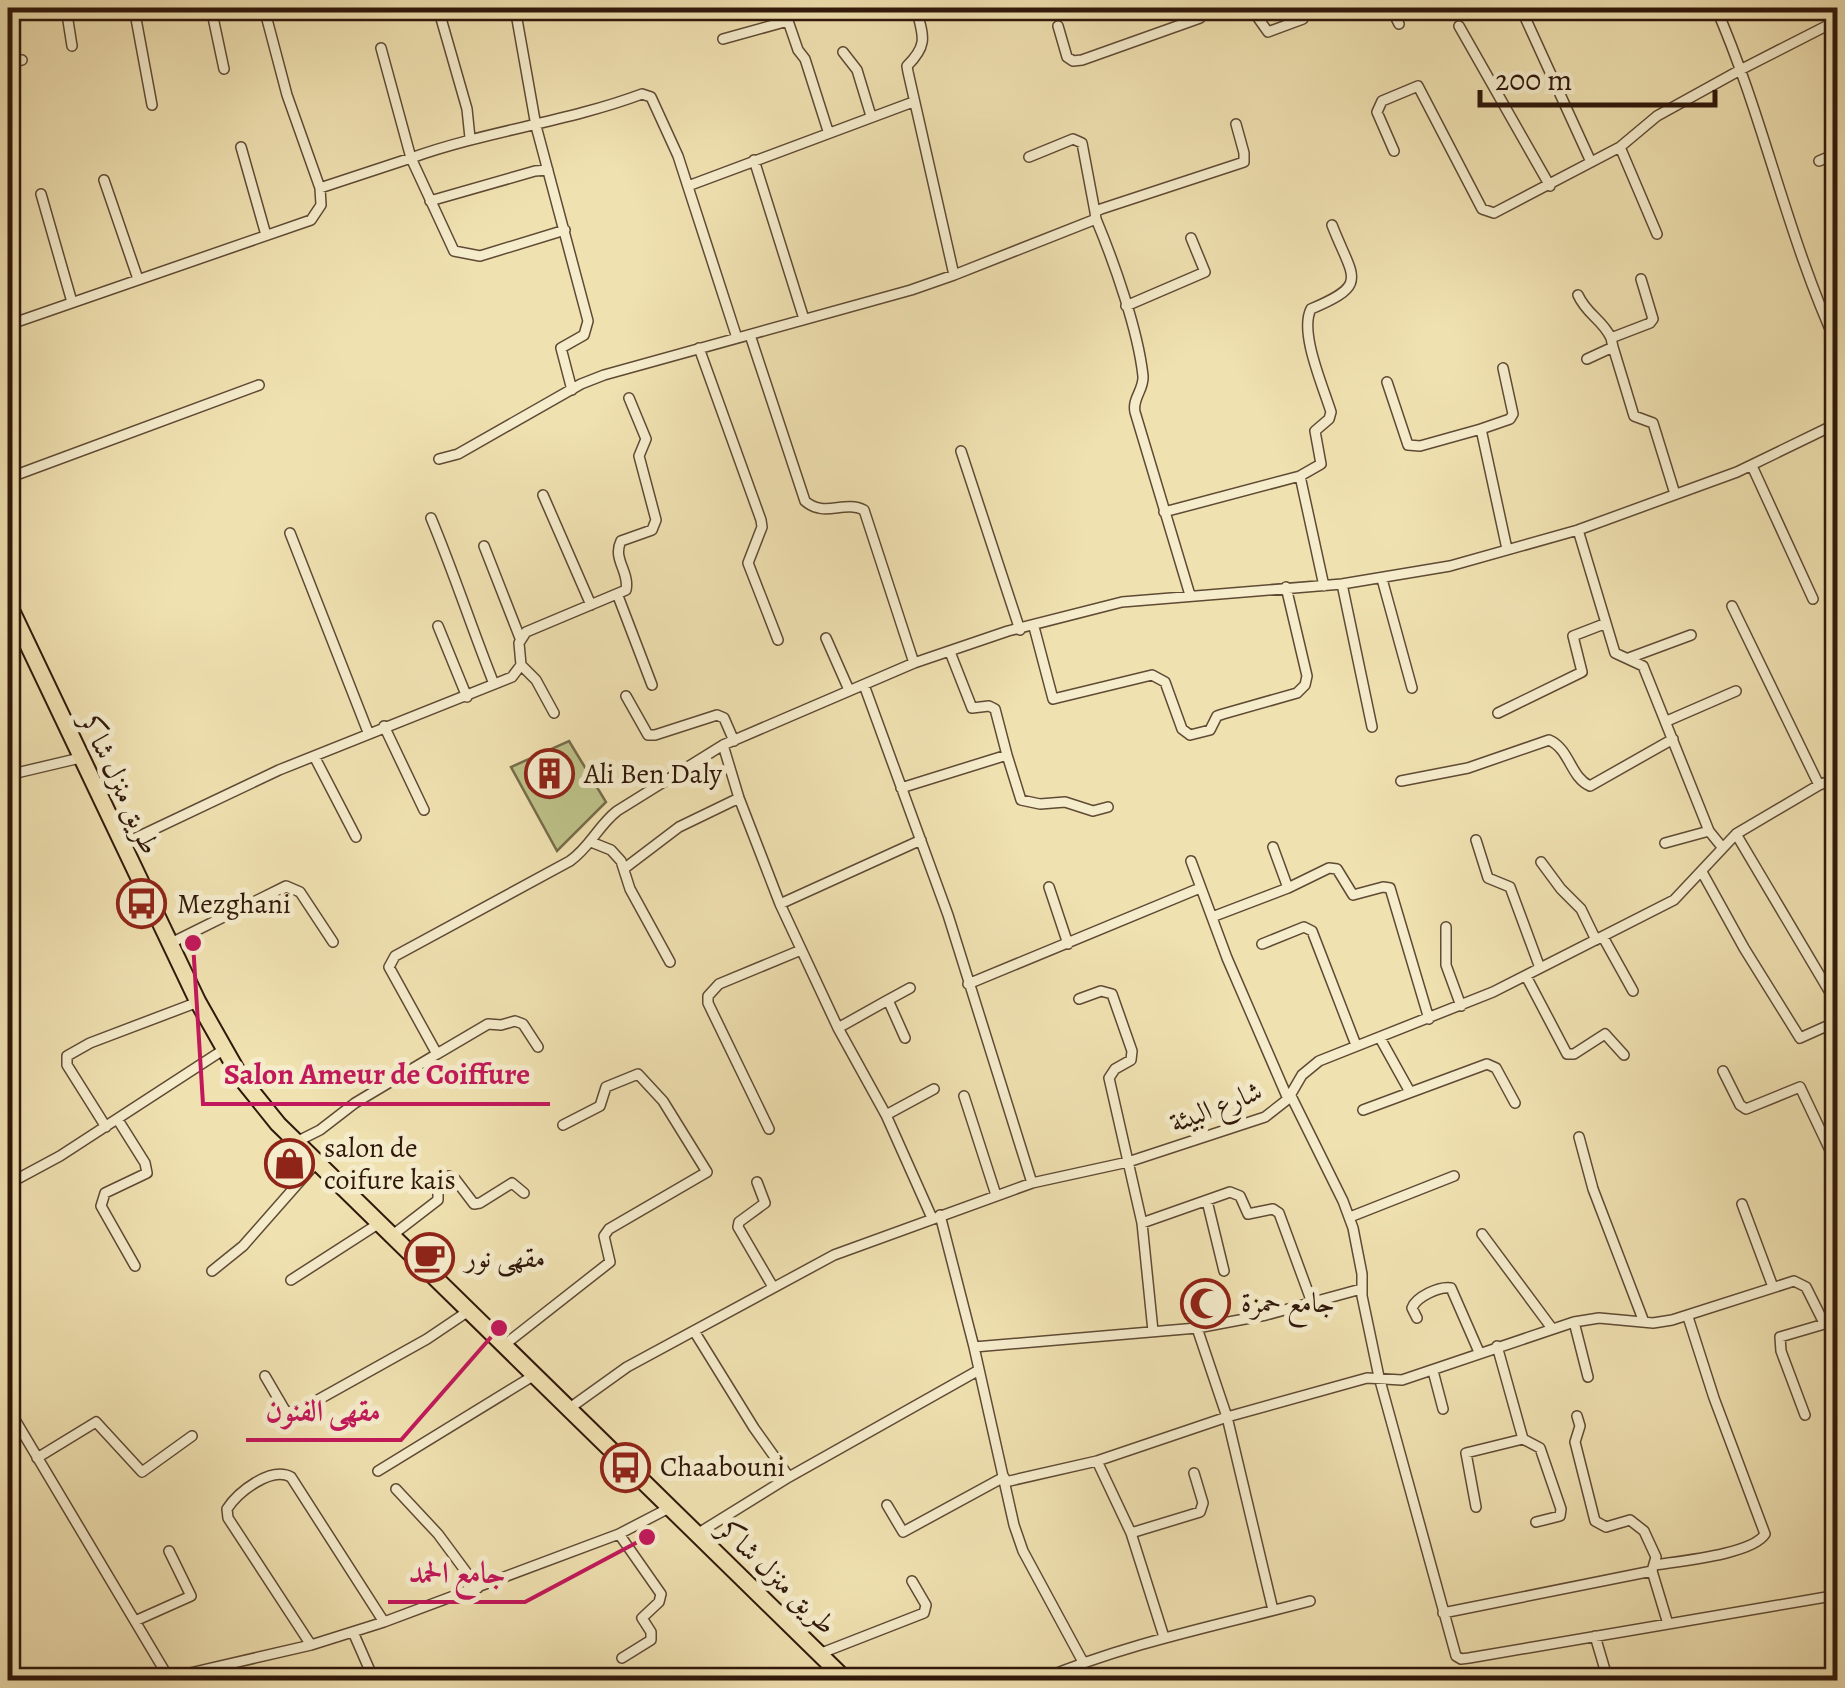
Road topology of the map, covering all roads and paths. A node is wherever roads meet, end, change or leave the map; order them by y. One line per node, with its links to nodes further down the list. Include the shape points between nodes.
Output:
1 (66, 8): 22 (street)
2 (134, 8): 30 (street)
3 (211, 8): 27 (street)
4 (264, 8): 49 (street)
5 (438, 8): 35 (street)
6 (533, 8): 15 (street)
7 (635, 8): 8 (street)
8 (659, 8)
9 (916, 8): 29 (street, via 922,45 908,66)
10 (1202, 8): 19 (street, via 1200,18 1082,60 1067,57)
11 (1251, 8): 12 (street, via 1268,32 1303,19)
12 (1306, 8)
13 (1391, 8): 18 (street)
14 (1716, 8): 28 (street)
15 (516, 10): 33 (street)
16 (1523, 13): 44 (street)
17 (1838, 20): 28 (street)
18 (1398, 24)
19 (1058, 26)
20 (1458, 26): 48 (street)
21 (723, 39): 34 (street, via 788,21)
22 (72, 46)
23 (382, 48): 41 (street)
24 (844, 52): 31 (street)
25 (22, 60): 26 (street)
26 (8, 62)
27 (224, 69)
28 (1742, 69): 37 (street, via 1657,116); 69 (street, via 1796,245)
29 (913, 102): 31 (street); 58 (street)
30 (152, 105)
31 (871, 116): 34 (street)
32 (1236, 124): 52 (street, via 1244,162)
33 (536, 126): 35 (street); 45 (street); 47 (street, via 648,95)
34 (828, 131): 42 (street)
35 (470, 138): 41 (street)
36 (240, 147): 56 (street)
37 (1620, 147): 44 (street); 55 (street)
38 (1394, 151): 48 (street, via 1379,106 1418,86 1485,212)
39 (1838, 153): 43 (street)
40 (1029, 157): 52 (street, via 1073,139 1082,143)
41 (410, 158): 49 (street); 51 (street)
42 (754, 160): 47 (street); 64 (street)
43 (1819, 161)
44 (1591, 162): 48 (street)
45 (548, 170): 51 (street); 54 (street)
46 (104, 180): 59 (street)
47 (688, 186): 67 (street)
48 (1550, 186)
49 (320, 188): 56 (street, via 321,206 311,220)
50 (41, 194): 62 (street)
51 (430, 202): 54 (street, via 451,248 463,254 496,252)
52 (1096, 215): 58 (street); 63 (street)
53 (1332, 225): 82 (street, via 1352,284 1306,317 1331,412 1315,431 1321,464)
54 (564, 230): 75 (street, via 588,321 584,335 561,348)
55 (1658, 234)
56 (266, 235): 59 (street)
57 (1191, 238): 63 (street, via 1205,272)
58 (954, 275): 64 (street)
59 (138, 279): 62 (street)
60 (1641, 279): 68 (street, via 1653,319)
61 (1578, 296): 68 (street, via 1586,312 1603,322)
62 (72, 302): 65 (street)
63 (1126, 306): 86 (street, via 1142,374 1133,404)
64 (804, 320): 66 (street)
65 (8, 325)
66 (750, 335): 67 (street); 112 (street, via 806,501 822,510 864,510)
67 (736, 338): 70 (street)
68 (1612, 343): 71 (street); 84 (street, via 1634,416 1653,423)
69 (1838, 347)
70 (699, 348): 75 (street); 109 (street, via 761,520 748,563)
71 (1587, 359)
72 (1503, 368): 78 (street, via 1513,414)
73 (1387, 382): 78 (street, via 1408,445)
74 (259, 386): 83 (street)
75 (572, 390): 80 (street)
76 (629, 398): 97 (street, via 646,439 640,456 656,520 652,530 618,545 628,585)
77 (1838, 423): 81 (street)
78 (1481, 429): 91 (street)
79 (961, 451): 105 (street)
80 (439, 459)
81 (1752, 466): 84 (street); 98 (street)
82 (1300, 476): 86 (street); 94 (street)
83 (8, 478)
84 (1675, 494): 88 (street)
85 (543, 495): 100 (street)
86 (1164, 512): 96 (street)
87 (430, 518): 114 (street)
88 (1578, 530): 91 (street); 102 (street)
89 (290, 533): 127 (street)
90 (484, 546): 107 (street)
91 (1508, 549): 92 (street)
92 (1382, 579): 93 (street); 117 (street)
93 (1342, 584): 94 (street); 126 (street)
94 (1324, 586): 95 (street)
95 (1286, 588): 96 (street); 104 (street, via 1306,685 1218,716 1210,730 1190,734 1182,729 1165,682 1152,675 1053,698)
96 (1190, 595): 104 (street, via 1113,604)
97 (618, 596): 100 (street); 115 (street)
98 (1813, 599)
99 (8, 602): 132 (main road, طريق منزل شاكر)
100 (591, 606): 107 (street)
101 (1732, 606): 136 (street)
102 (1604, 624): 111 (street, via 1614,653); 123 (street, via 1573,636 1582,672)
103 (438, 626): 121 (street)
104 (1034, 627): 105 (street)
105 (1020, 630): 110 (street)
106 (1691, 635): 111 (street)
107 (520, 638): 113 (street)
108 (826, 638): 118 (street)
109 (778, 640)
110 (950, 652): 112 (street); 130 (street, via 972,708 994,709)
111 (1626, 658): 124 (street, via 1643,666)
112 (914, 664): 116 (street)
113 (521, 665): 114 (street); 122 (street)
114 (494, 684): 121 (street)
115 (652, 685)
116 (864, 685): 118 (street); 137 (street)
117 (1412, 688)
118 (849, 690): 129 (street)
119 (1736, 691): 124 (street)
120 (626, 696): 129 (street, via 648,734 717,716 724,718)
121 (467, 697): 125 (street)
122 (554, 713)
123 (1498, 713)
124 (1667, 721): 128 (street)
125 (384, 726): 127 (street); 140 (street)
126 (1372, 726)
127 (368, 732): 131 (street)
128 (1673, 739): 135 (street, via 1590,786 1549,740 1468,768); 141 (street)
129 (728, 743): 138 (street); 146 (street, via 617,811)
130 (1008, 755): 137 (street); 139 (street, via 1021,800 1093,811)
131 (314, 756): 143 (street); 148 (street)
132 (80, 758): 133 (street); 148 (main road, طريق منزل شاكر)
133 (8, 776)
134 (1838, 778): 136 (street, شارع البيئة)
135 (1401, 781)
136 (1819, 785): 142 (street, شارع البيئة)
137 (901, 788): 144 (street)
138 (738, 798): 153 (street, via 680,827); 158 (street)
139 (1108, 807)
140 (424, 810)
141 (1709, 831): 147 (street); 150 (street)
142 (1736, 834): 150 (street, شارع البيئة); 177 (street)
143 (356, 837)
144 (921, 840): 158 (street); 170 (street)
145 (1476, 840): 168 (street, via 1490,881 1510,887)
146 (590, 842): 153 (street, via 612,850); 186 (street, via 570,860 390,961)
147 (1666, 843)
148 (120, 845): 163 (main road, طريق منزل شاكر)
149 (1273, 847): 157 (street)
150 (1722, 847): 154 (street, شارع البيئة)
151 (1191, 861): 156 (street)
152 (1541, 862): 161 (street)
153 (625, 868): 167 (street)
154 (1702, 872): 161 (street, شارع البيئة, via 1674,900); 179 (street, via 1800,1038)
155 (1048, 887): 164 (street)
156 (1200, 888): 159 (street); 164 (street)
157 (1288, 888): 159 (street); 178 (street, via 1329,868 1353,894 1390,888)
158 (780, 904): 166 (street)
159 (1212, 918): 192 (street)
160 (1446, 926): 176 (street, via 1446,965)
161 (1600, 938): 168 (street, شارع البيئة); 172 (street)
162 (333, 942): 163 (street, via 290,886)
163 (169, 944): 175 (main road, طريق منزل شاكر)
164 (1068, 944): 170 (street)
165 (1262, 944): 183 (street, via 1304,927 1312,930)
166 (801, 950): 180 (street); 199 (street, via 720,984 708,996)
167 (670, 962)
168 (1540, 968): 169 (street, شارع البيئة)
169 (1526, 976): 176 (street, شارع البيئة); 187 (street, via 1568,1054 1606,1034)
170 (968, 984): 207 (street)
171 (910, 988): 174 (street)
172 (1633, 991)
173 (1080, 998): 202 (street, via 1112,994 1132,1050 1131,1060 1109,1078)
174 (888, 1000): 180 (street); 181 (street)
175 (198, 1002): 185 (main road, طريق منزل شاكر); 198 (street, via 67,1056)
176 (1461, 1006): 178 (street, شارع البيئة)
177 (1838, 1006)
178 (1429, 1019): 182 (street, شارع البيئة)
179 (1838, 1021)
180 (838, 1028): 195 (street)
181 (905, 1038)
182 (1380, 1038): 183 (street, شارع البيئة); 190 (street)
183 (1356, 1046): 192 (street, شارع البيئة, via 1310,1066)
184 (538, 1047): 186 (street, via 515,1021 488,1024)
185 (223, 1050): 196 (street); 201 (main road, طريق منزل شاكر)
186 (437, 1054): 201 (street)
187 (1624, 1055)
188 (1723, 1071): 204 (street, via 1746,1109 1800,1087)
189 (934, 1089): 195 (street)
190 (1410, 1092): 193 (street, via 1491,1064); 194 (street)
191 (964, 1096): 210 (street)
192 (1290, 1097): 202 (street, شارع البيئة, via 1265,1117); 214 (street)
193 (1514, 1102)
194 (1362, 1110)
195 (886, 1114): 213 (street)
196 (118, 1120): 198 (street); 219 (street, via 147,1173 105,1194 101,1206)
197 (563, 1125): 238 (street, via 600,1106 606,1086 638,1074 707,1172 609,1229 604,1236 610,1262)
198 (106, 1128): 208 (street)
199 (769, 1129)
200 (1578, 1137): 232 (street)
201 (296, 1142): 203 (main road, طريق منزل شاكر)
202 (1128, 1162): 207 (street, شارع البيئة); 216 (street)
203 (316, 1164): 215 (main road, طريق منزل شاكر); 220 (street, via 243,1246)
204 (1838, 1167)
205 (1454, 1176): 214 (street)
206 (757, 1182): 224 (street, via 765,1202 738,1227)
207 (1032, 1182): 210 (street, شارع البيئة)
208 (8, 1184)
209 (524, 1193): 218 (street, via 512,1182 474,1204 449,1176 438,1185 438,1200)
210 (996, 1195): 213 (street, شارع البيئة)
211 (1207, 1201): 216 (street); 221 (street); 226 (street, via 1234,1192 1248,1214 1276,1210)
212 (1742, 1204): 223 (street)
213 (936, 1217): 224 (street, شارع البيئة, via 834,1255); 240 (street)
214 (1350, 1217): 225 (street)
215 (378, 1224): 218 (main road, طريق منزل شاكر); 222 (street)
216 (1142, 1224): 237 (street)
217 (1482, 1234): 234 (street)
218 (390, 1237): 227 (main road, طريق منزل شاكر)
219 (135, 1266)
220 (212, 1270)
221 (1224, 1270)
222 (291, 1280)
223 (1773, 1286): 228 (street); 233 (street, via 1802,1283)
224 (773, 1287): 236 (street, شارع البيئة)
225 (1361, 1289): 226 (street); 246 (street)
226 (1311, 1300): 235 (street)
227 (467, 1312): 238 (main road, طريق منزل شاكر); 244 (street, via 298,1411 286,1412)
228 (1688, 1317): 232 (street); 271 (street, via 1766,1534 1759,1543)
229 (1416, 1318): 241 (street, via 1416,1300 1451,1288)
230 (1838, 1320): 233 (street)
231 (1574, 1322): 232 (street); 234 (street); 247 (street)
232 (1644, 1322)
233 (1824, 1324): 251 (street, via 1780,1338)
234 (1551, 1327): 239 (street)
235 (1197, 1328): 237 (street); 252 (street)
236 (694, 1331): 250 (street, شارع البيئة, via 627,1366); 260 (street)
237 (1152, 1331): 240 (street)
238 (503, 1346): 245 (main road, طريق منزل شاكر)
239 (1498, 1346): 241 (street); 255 (street)
240 (974, 1347): 242 (street)
241 (1479, 1352): 243 (street)
242 (979, 1370): 260 (street); 261 (street)
243 (1434, 1371): 246 (street, via 1394,1381); 249 (street)
244 (265, 1376)
245 (533, 1376): 250 (main road, طريق منزل شاكر); 258 (street)
246 (1379, 1377): 252 (street); 277 (street)
247 (1588, 1377)
248 (8, 1408): 256 (street)
249 (1443, 1409)
250 (567, 1410): 264 (main road, طريق منزل شاكر)
251 (1805, 1415)
252 (1227, 1416): 257 (street); 276 (street)
253 (1577, 1416): 271 (street, via 1575,1442 1595,1521 1606,1527 1639,1524 1651,1544)
254 (192, 1436): 256 (street, via 142,1472 96,1422)
255 (1523, 1439): 265 (street, via 1466,1453); 266 (street, via 1540,1448 1562,1514)
256 (36, 1458): 278 (street)
257 (1096, 1461): 261 (street); 267 (street)
258 (378, 1471)
259 (1194, 1473): 267 (street, via 1200,1512)
260 (789, 1476): 269 (street)
261 (1005, 1479): 263 (street, via 904,1532); 287 (street, via 1023,1551)
262 (396, 1489): 273 (street)
263 (886, 1505)
264 (671, 1507): 268 (street); 269 (main road, طريق منزل شاكر)
265 (1476, 1507)
266 (1536, 1522)
267 (1131, 1533): 283 (street)
268 (619, 1534): 273 (street); 286 (street, via 660,1594 642,1618 651,1640)
269 (697, 1534): 285 (main road, طريق منزل شاكر)
270 (170, 1551): 278 (street, via 191,1596)
271 (1653, 1568): 277 (street); 280 (street)
272 (912, 1581): 285 (street, via 924,1614)
273 (478, 1588): 279 (street)
274 (1838, 1595): 280 (street)
275 (1310, 1601): 276 (street)
276 (1273, 1610): 283 (street)
277 (1443, 1613): 282 (street, via 1461,1659)
278 (135, 1620): 288 (street)
279 (384, 1622): 281 (street); 284 (street, via 291,1477 273,1473 234,1500 228,1518)
280 (1668, 1624): 282 (street)
281 (352, 1632): 284 (street); 289 (street)
282 (1595, 1636): 292 (street)
283 (1164, 1637): 287 (street)
284 (311, 1645): 288 (street)
285 (820, 1654): 290 (main road, طريق منزل شاكر)
286 (622, 1658)
287 (1083, 1662): 291 (street)
288 (166, 1679)
289 (374, 1680)
290 (846, 1680)
291 (1040, 1680)
292 (1608, 1680)

